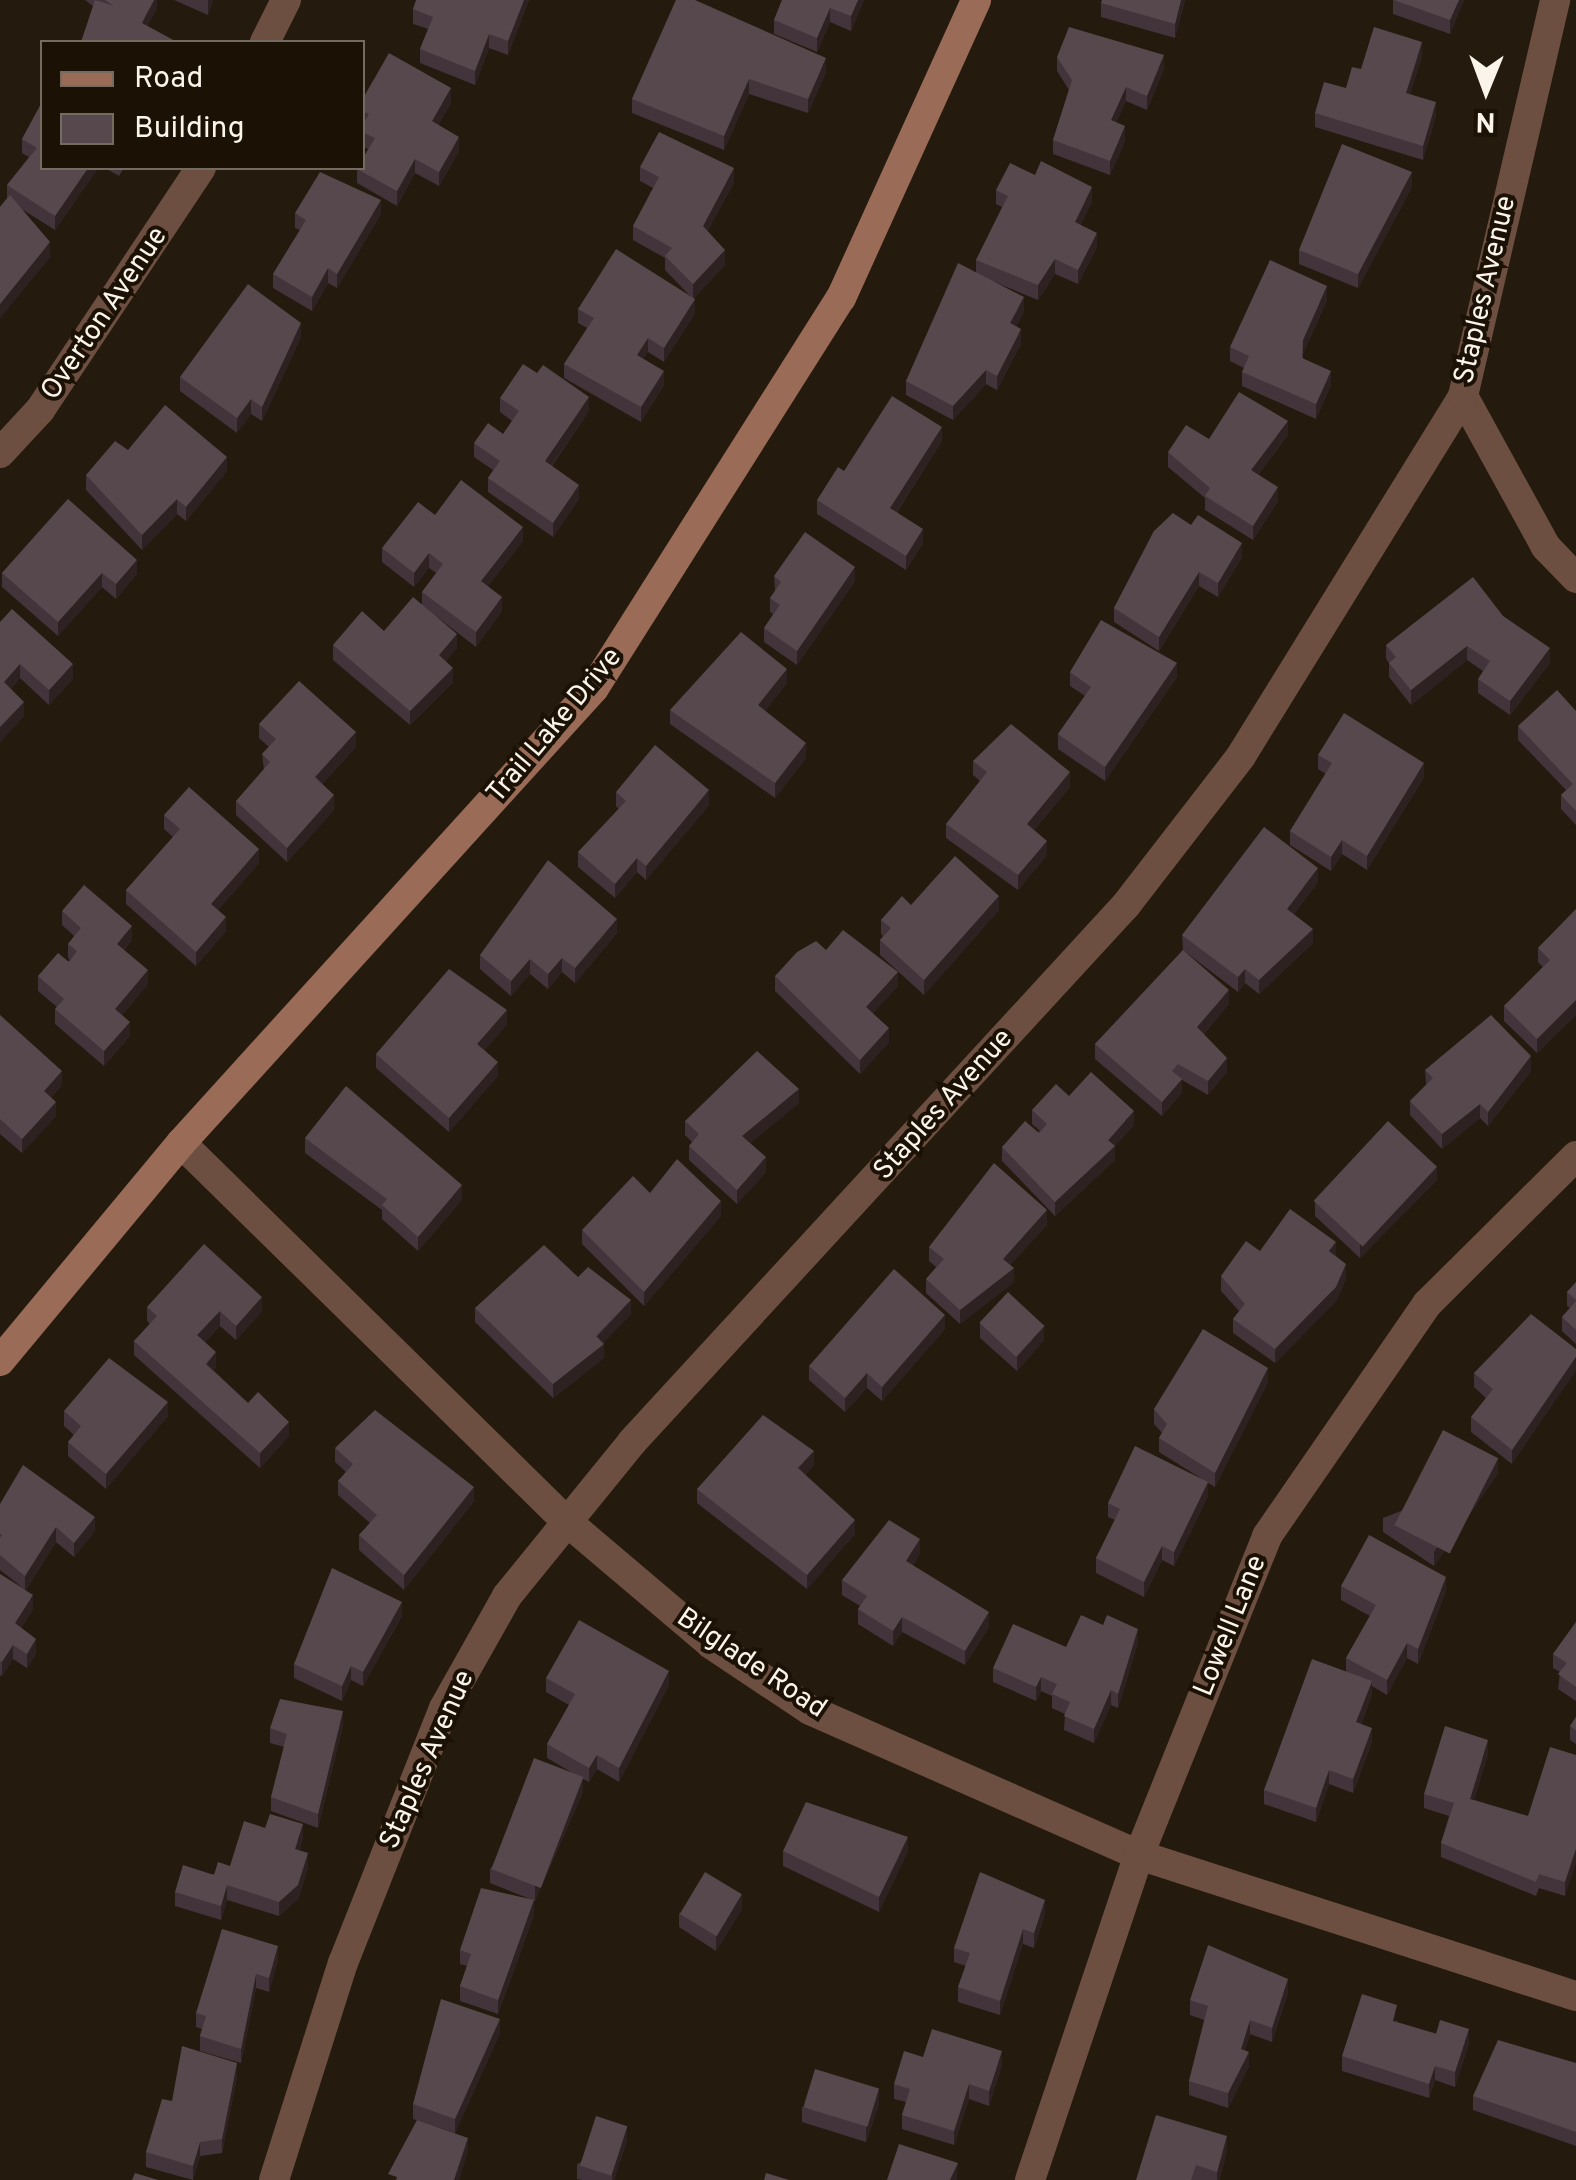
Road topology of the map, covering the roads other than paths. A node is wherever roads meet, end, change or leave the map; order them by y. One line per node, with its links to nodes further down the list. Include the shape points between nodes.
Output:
1 (286, 0): 4 (street)
2 (976, 0): 9 (street, Trail Lake Drive, via 841,298 594,688)
3 (1555, 0): 6 (street, Staples Avenue)
4 (266, 40)
5 (200, 170): 7 (street, Overton Avenue, via 40,410)
6 (1463, 396): 8 (street, via 1546,547); 12 (street, Staples Avenue, via 1241,756 1126,905)
7 (0, 453)
8 (1576, 578)
9 (181, 1144): 11 (street, Trail Lake Drive); 12 (street, Bilglade Road)
10 (1576, 1156): 13 (street, Lowell Lane, via 1427,1304 1267,1536)
11 (0, 1361)
12 (565, 1520): 13 (street, Bilglade Road, via 711,1644 810,1710); 15 (street, Staples Avenue, via 507,1596 444,1708 343,1963)
13 (1139, 1855): 14 (street, Bilglade Road); 16 (street, Lowell Lane)
14 (1576, 1996)
15 (274, 2180)
16 (1030, 2180)

